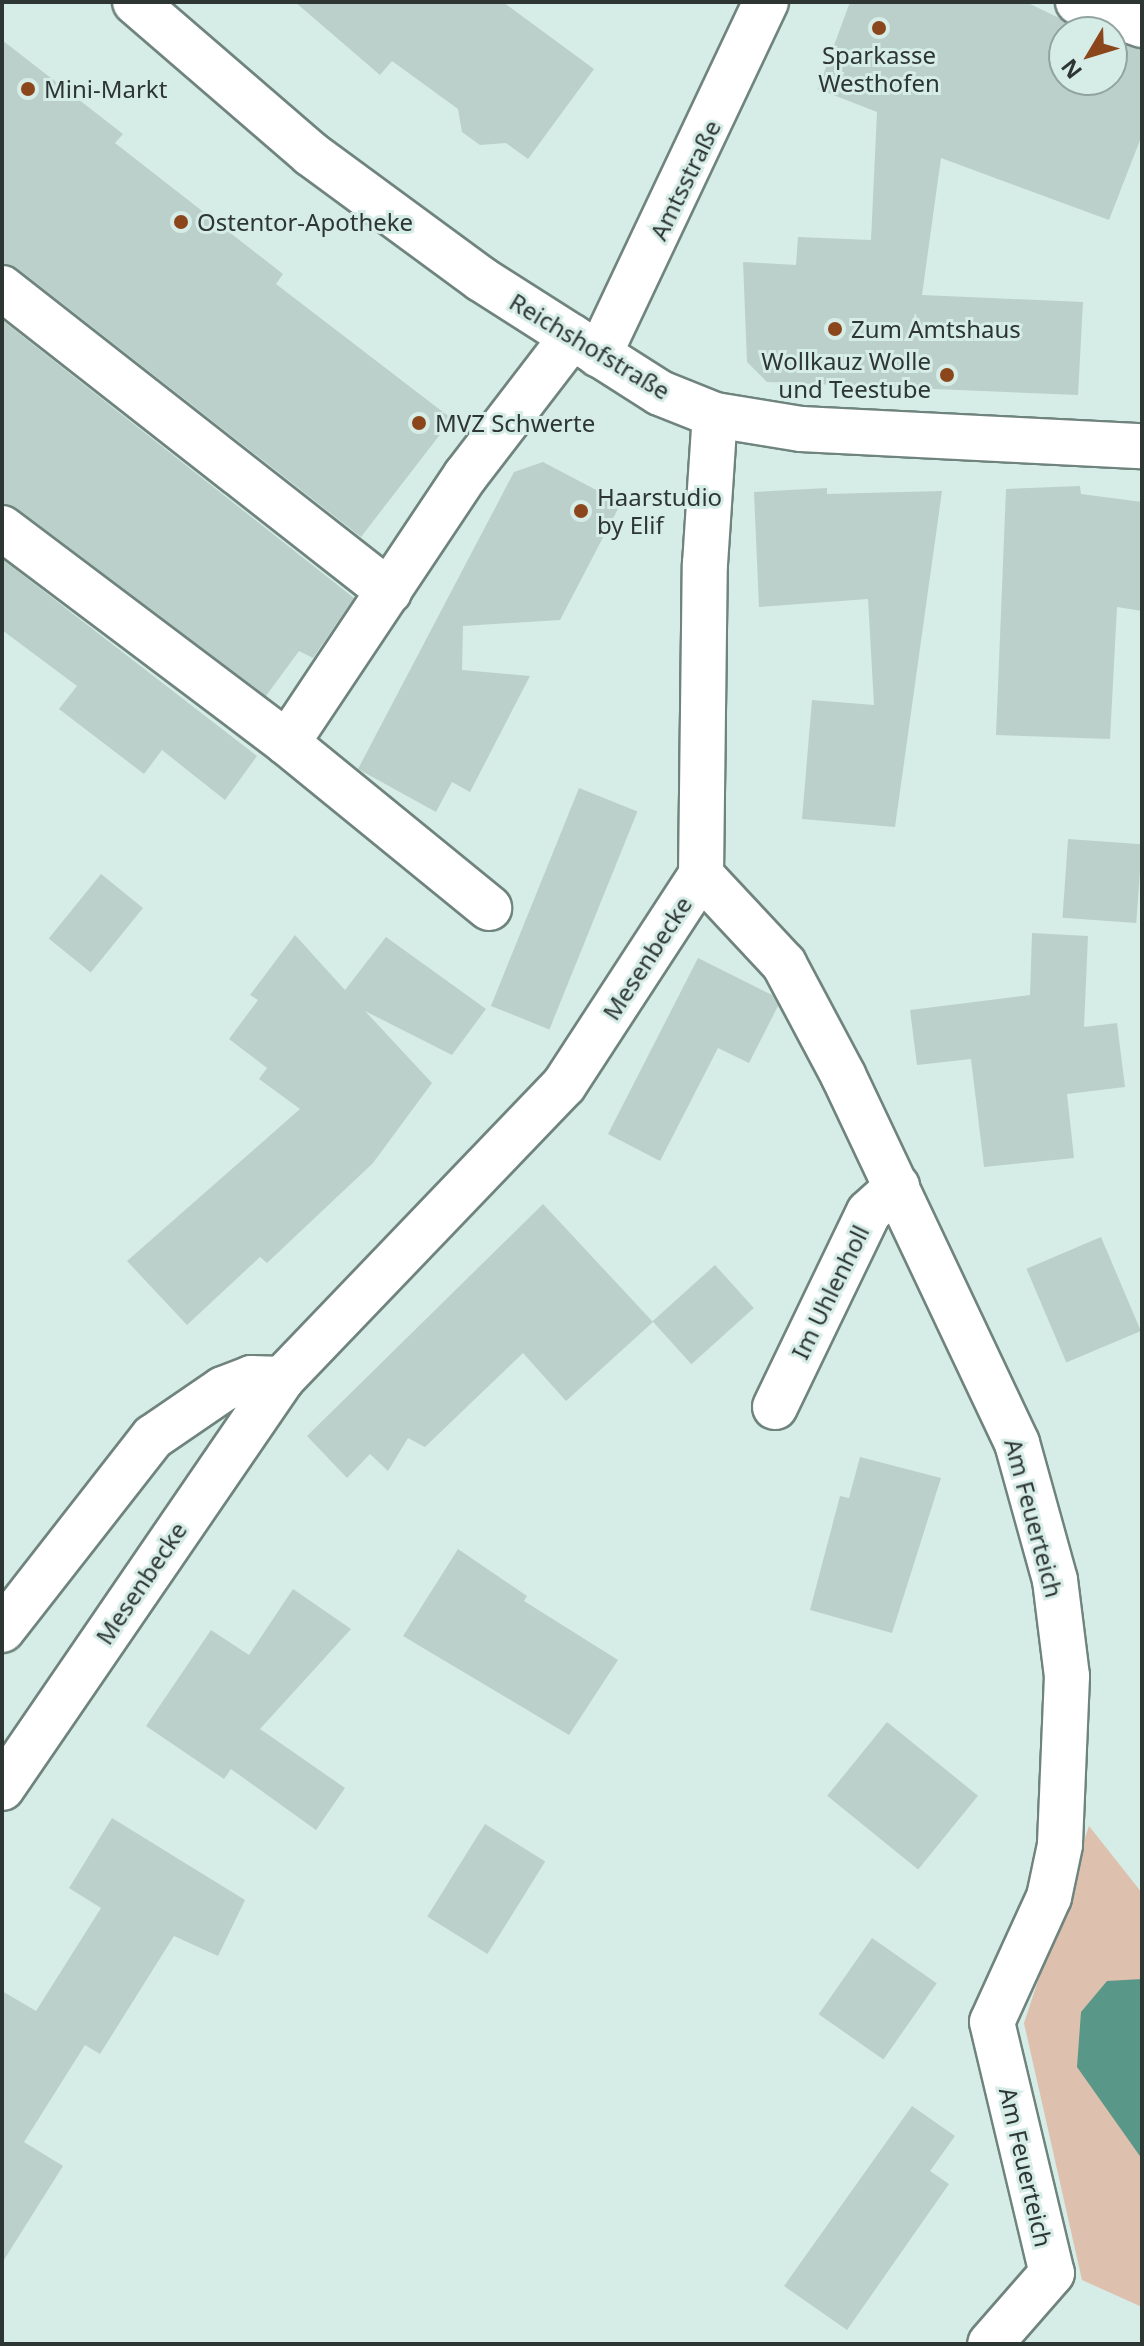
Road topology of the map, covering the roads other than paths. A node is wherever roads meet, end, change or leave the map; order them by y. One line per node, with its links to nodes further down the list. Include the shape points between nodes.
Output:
1 (135, 2): 6 (street, Reichshofstraße, via 311,154 481,279)
2 (766, 2): 6 (street, Amtsstraße)
3 (1078, 2): 4 (street)
4 (1142, 25)
5 (2, 288): 10 (street)
6 (586, 346): 7 (street, Reichshofstraße, via 660,393); 10 (street, Amtsstraße, via 466,475)
7 (715, 415): 8 (street, Reichshofstraße, via 801,429); 12 (street, Mesenbecke, via 705,564)
8 (1142, 446)
9 (2, 528): 11 (street)
10 (389, 591): 11 (street, Amtsstraße)
11 (287, 743): 13 (street)
12 (701, 875): 14 (street, Am Feuerteich, via 784,964); 15 (street, Mesenbecke, via 564,1085)
13 (489, 908)
14 (897, 1187): 16 (street, Im Uhlenholl, via 869,1212); 19 (street, Am Feuerteich, via 1017,1443 1055,1580 1067,1676 1066,1770 1049,1897 992,2022 1052,2273)
15 (282, 1379): 17 (street, via 251,1378 223,1389 153,1437); 18 (street, Mesenbecke)
16 (775, 1407)
17 (2, 1630)
18 (2, 1788)
19 (990, 2344)

